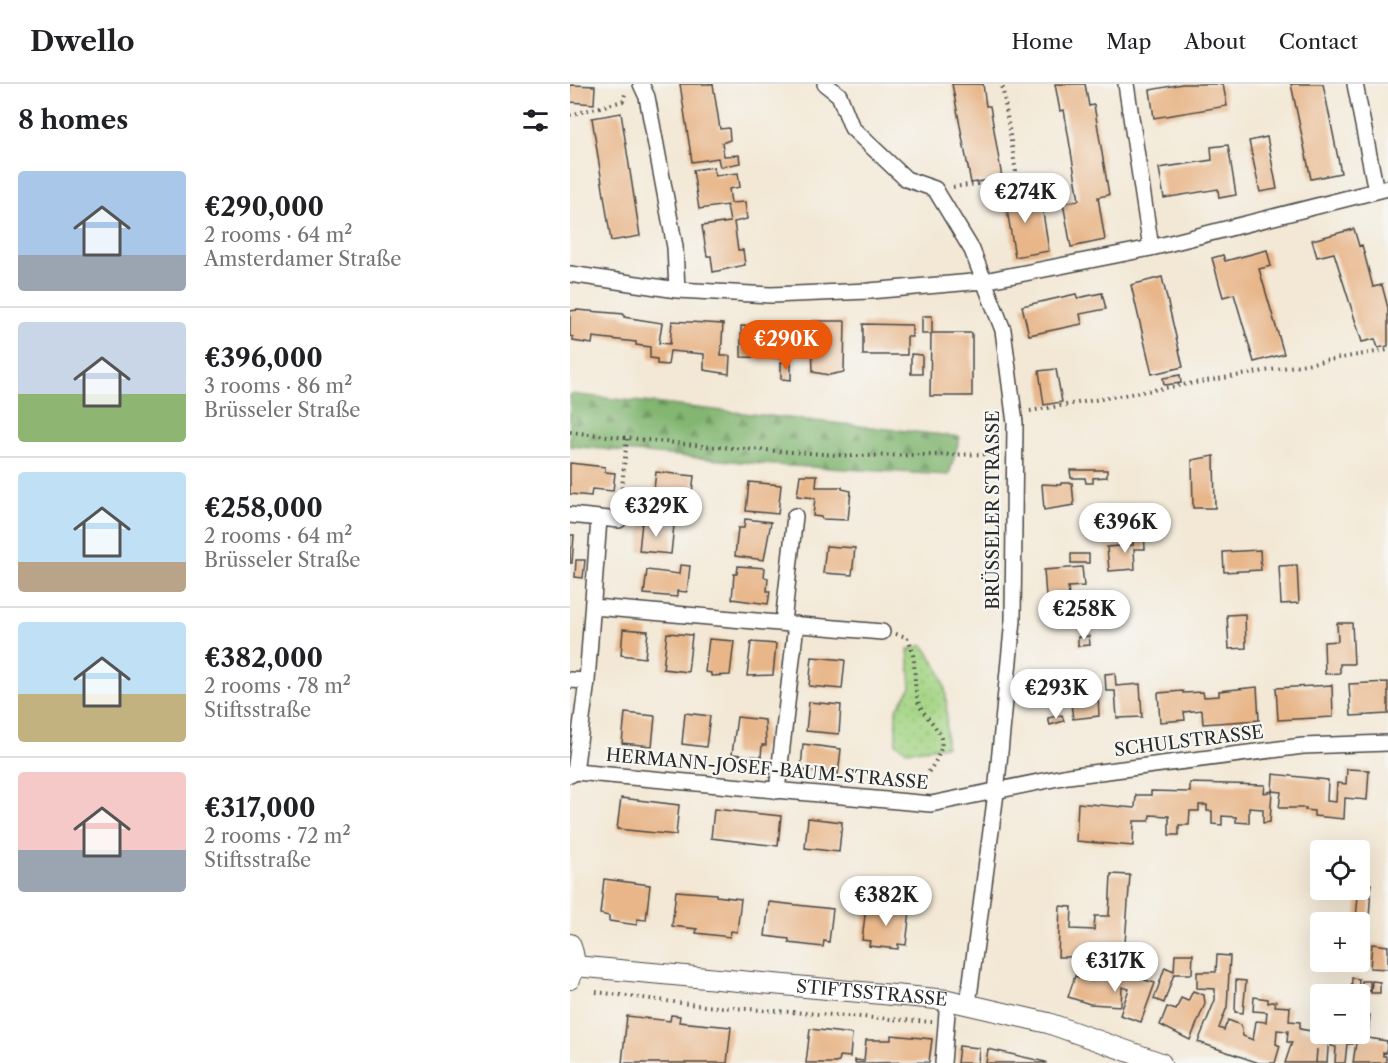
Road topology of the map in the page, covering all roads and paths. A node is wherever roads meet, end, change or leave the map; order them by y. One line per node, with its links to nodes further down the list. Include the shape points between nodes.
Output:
1 (628, 84): 7 (path, via 623,101)
2 (641, 84): 13 (street, via 675,247)
3 (825, 84): 8 (street, via 839,95 852,128 906,179)
4 (1002, 84): 8 (path, via 1017,179)
5 (1126, 84): 10 (street)
6 (1355, 84): 9 (street)
7 (570, 115)
8 (935, 189): 12 (street, BRÜSSELER STRASSE, via 972,250)
9 (1382, 190): 10 (street)
10 (1151, 248): 12 (street)
11 (570, 274): 13 (street)
12 (984, 281): 13 (street, via 771,295); 15 (street, BRÜSSELER STRASSE, via 1003,330)
13 (677, 290)
14 (1388, 350): 15 (path)
15 (1014, 413): 18 (street, BRÜSSELER STRASSE)
16 (570, 432): 17 (path)
17 (627, 438): 18 (path, via 852,456); 22 (path)
18 (1016, 454): 31 (street, BRÜSSELER STRASSE, via 1013,620)
19 (570, 515): 21 (street)
20 (795, 516): 24 (street)
21 (599, 519): 22 (street); 23 (street)
22 (619, 520)
23 (594, 607): 24 (street); 27 (street)
24 (789, 623): 25 (street); 30 (street)
25 (882, 632): 32 (path, via 907,637 914,649 915,692 920,708 937,729 941,747)
26 (570, 680): 27 (street)
27 (587, 681): 29 (street)
28 (1388, 743): 31 (street, SCHULSTRASSE, via 1303,746 1068,776)
29 (572, 774): 30 (street, HERMANN-JOSEF-BAUM-STRASSE)
30 (777, 791): 32 (street, HERMANN-JOSEF-BAUM-STRASSE)
31 (996, 793): 32 (street, HERMANN-JOSEF-BAUM-STRASSE, via 931,804); 37 (street, BRÜSSELER STRASSE)
32 (906, 803)
33 (570, 944): 34 (street, via 574,955)
34 (572, 973): 36 (street, STIFTSSTRASSE)
35 (596, 992): 38 (path, via 705,1006)
36 (948, 1000): 37 (street, STIFTSSTRASSE); 38 (street)
37 (968, 1004): 40 (street, STIFTSSTRASSE, via 1048,1023)
38 (946, 1023): 39 (street)
39 (943, 1063)
40 (1161, 1063)

